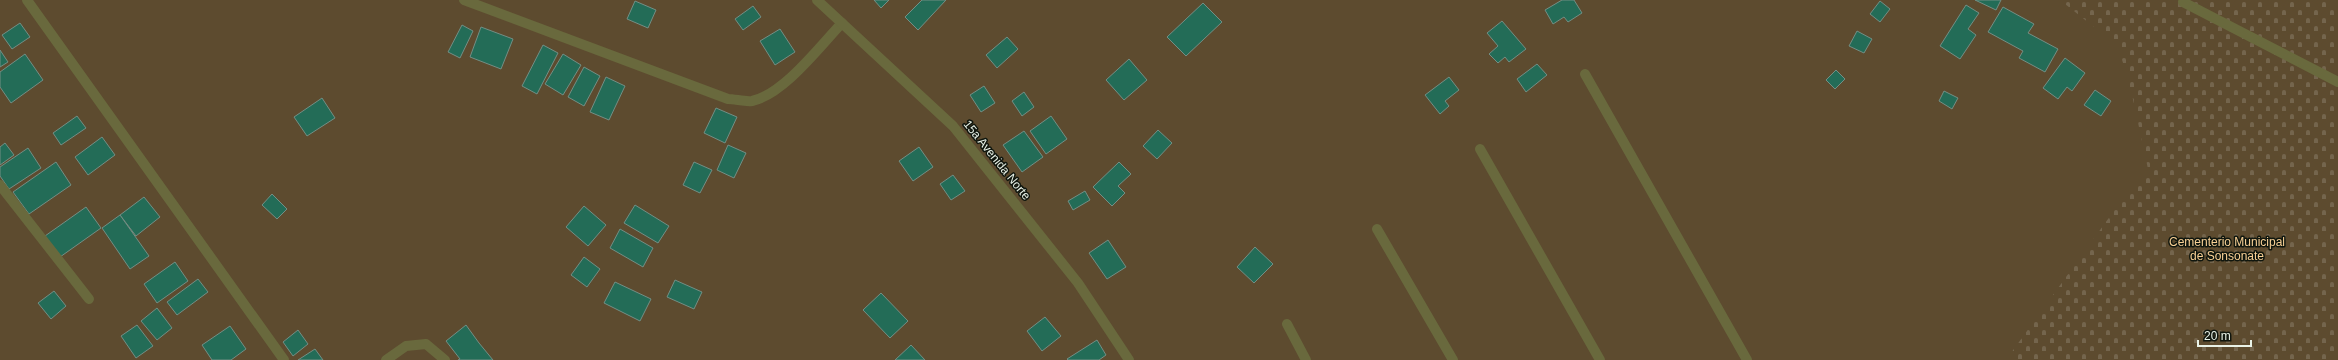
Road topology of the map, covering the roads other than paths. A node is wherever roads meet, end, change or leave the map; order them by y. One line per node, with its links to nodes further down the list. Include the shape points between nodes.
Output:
1 (27, 0): 13 (street)
2 (464, 0): 5 (street, via 728,99 752,101 780,85)
3 (817, 0): 5 (street, 15a Avenida Norte)
4 (2183, 2): 7 (street)
5 (842, 23): 16 (street, 15a Avenida Norte, via 953,126 1078,283)
6 (1585, 74): 20 (street)
7 (2338, 82)
8 (1480, 149): 19 (street)
9 (0, 184): 11 (street)
10 (1377, 229): 18 (street)
11 (88, 299)
12 (1287, 324): 17 (street)
13 (284, 360)
14 (386, 360): 15 (street, via 406,346 426,344)
15 (445, 360)
16 (1130, 360)
17 (1306, 360)
18 (1453, 360)
19 (1600, 360)
20 (1747, 360)

